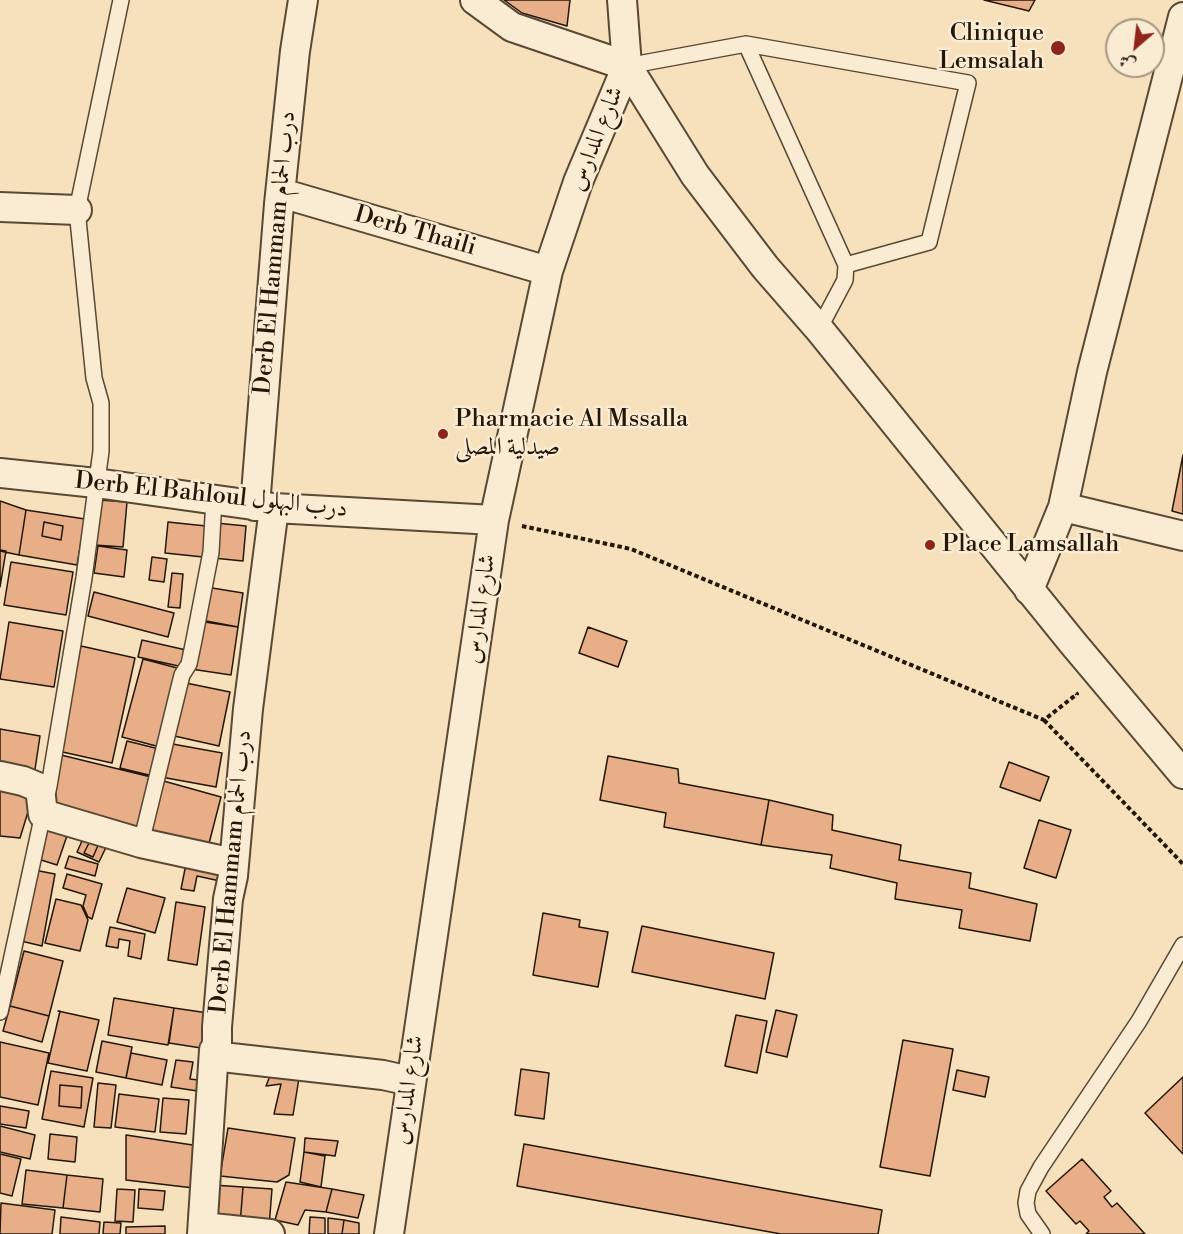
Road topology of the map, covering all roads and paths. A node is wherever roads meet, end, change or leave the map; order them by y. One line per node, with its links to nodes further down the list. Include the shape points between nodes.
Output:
1 (121, 0): 11 (lane)
2 (303, 0): 9 (street, Derb El Hammam درب الحمام)
3 (475, 0): 7 (street, via 512,27)
4 (622, 0): 7 (street, شارع المدارس)
5 (1183, 17): 8 (street)
6 (746, 44): 7 (lane); 12 (lane); 12 (lane, via 968,83 929,242)
7 (627, 66): 13 (street, شارع المدارس, via 578,182); 14 (street, via 695,175 765,267)
8 (1171, 119): 19 (street, via 1092,372)
9 (281, 194): 13 (street, Derb Thaili); 18 (street, Derb El Hammam درب الحمام, via 269,321)
10 (0, 207): 11 (street)
11 (77, 210): 16 (lane, via 100,403 101,451)
12 (846, 264): 14 (lane, via 845,279)
13 (548, 271): 20 (street, شارع المدارس)
14 (819, 329): 22 (street)
15 (0, 473): 16 (street, Derb El Bahloul درب البهلول)
16 (96, 483): 17 (street, Derb El Bahloul درب البهلول); 27 (lane, via 84,578)
17 (214, 499): 18 (street, Derb El Bahloul درب البهلول); 28 (lane, via 211,552 189,664 182,675)
18 (265, 507): 20 (street, Derb El Bahloul درب البهلول); 29 (street, Derb El Hammam درب الحمام)
19 (1064, 507): 21 (street); 22 (street)
20 (494, 520): 24 (path, via 631,549); 34 (street, شارع المدارس)
21 (1183, 536)
22 (1029, 590): 25 (street)
23 (1070, 686): 24 (path, via 1077,694)
24 (1044, 720): 30 (path)
25 (1183, 774)
26 (0, 776): 27 (street, via 40,788)
27 (43, 814): 28 (street); 32 (lane)
28 (141, 843): 29 (street)
29 (233, 863): 33 (street, Derb El Hammam درب الحمام)
30 (1183, 864)
31 (1183, 945): 38 (lane, via 1028,1191 1028,1214)
32 (0, 1012)
33 (218, 1049): 34 (street, via 222,1057); 35 (street, Derb El Hammam درب الحمام, via 214,1050)
34 (410, 1081): 37 (street, شارع المدارس)
35 (202, 1231): 36 (street)
36 (270, 1234)
37 (389, 1234)
38 (1042, 1234)

